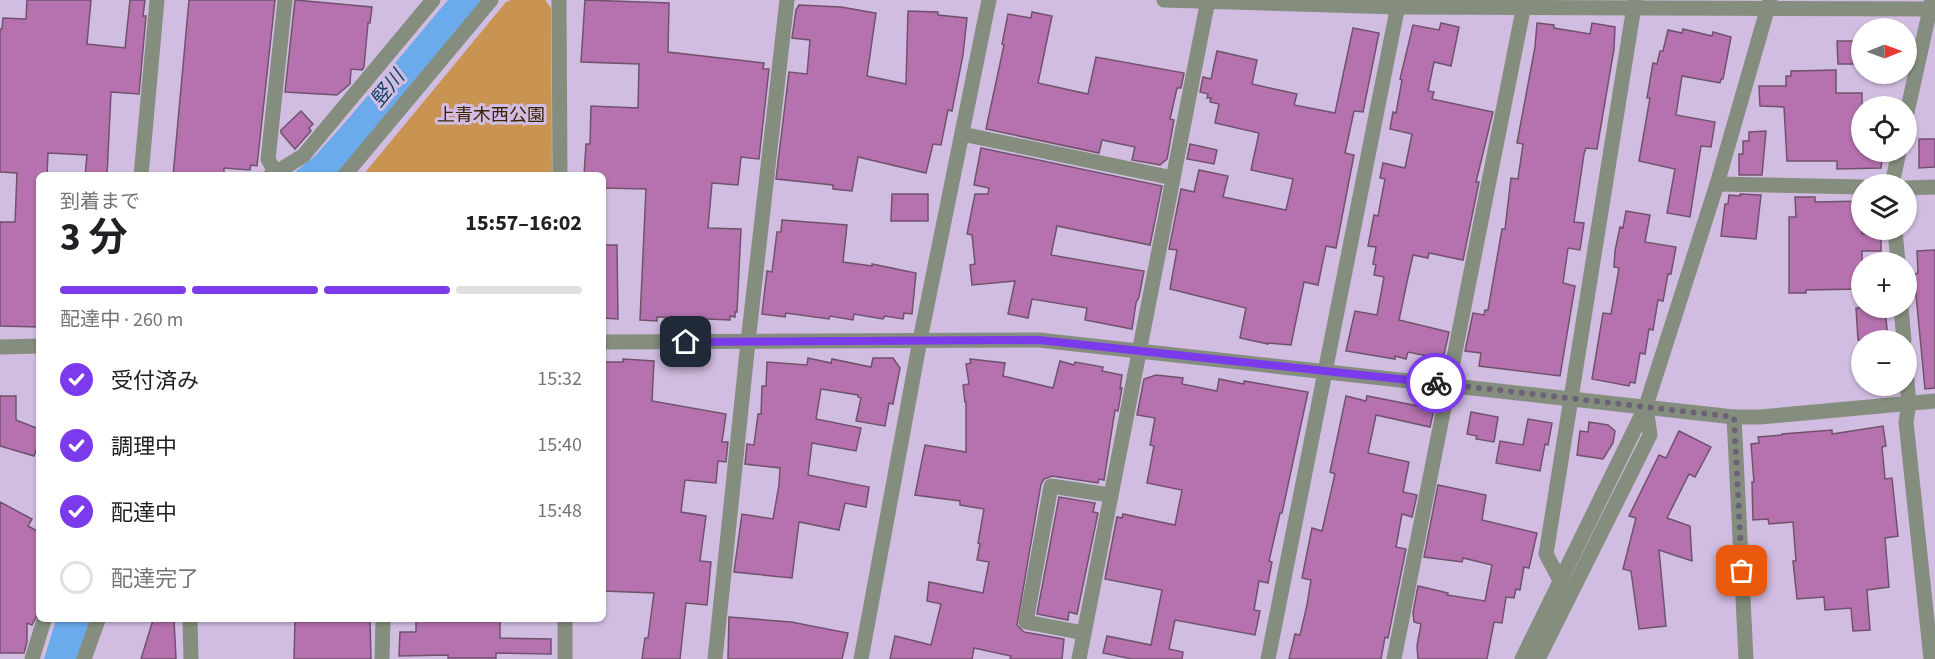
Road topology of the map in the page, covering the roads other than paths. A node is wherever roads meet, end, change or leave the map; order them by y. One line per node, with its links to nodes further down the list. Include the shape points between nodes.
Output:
1 (157, 0): 17 (street)
2 (285, 0): 18 (street, via 268,159)
3 (433, 0): 19 (street, via 303,156)
4 (490, 0): 20 (street)
5 (560, 0): 21 (street)
6 (788, 0): 29 (street)
7 (989, 0): 16 (street)
8 (1164, 0): 9 (street)
9 (1208, 1): 10 (street); 22 (street)
10 (1398, 3): 11 (street); 33 (street)
11 (1524, 3): 12 (street); 34 (street)
12 (1635, 4): 13 (street); 36 (street)
13 (1769, 4): 14 (street); 23 (street)
14 (1932, 6): 15 (street)
15 (1911, 96)
16 (962, 134): 22 (street); 27 (street)
17 (141, 172)
18 (271, 172)
19 (275, 172)
20 (347, 172)
21 (560, 172)
22 (1173, 178): 32 (street)
23 (1717, 184): 24 (street); 39 (street)
24 (1851, 187)
25 (1917, 188): 26 (street)
26 (1935, 188)
27 (920, 340): 29 (street); 32 (street, via 1039,340); 56 (street)
28 (606, 342): 29 (street)
29 (748, 342): 55 (street)
30 (36, 346): 31 (street)
31 (0, 347)
32 (1138, 351): 33 (street); 41 (street)
33 (1326, 371): 34 (street); 58 (street)
34 (1448, 385): 36 (street); 59 (street)
35 (1908, 396): 38 (street)
36 (1571, 399): 39 (street); 42 (street, via 1546,554)
37 (1935, 400): 38 (street)
38 (1909, 403): 40 (street); 63 (street, via 1906,422)
39 (1646, 406): 40 (street); 42 (street); 43 (street, via 1650,435)
40 (1734, 417): 62 (street)
41 (1110, 495): 49 (street); 49 (street, via 1051,486 1026,622)
42 (1560, 582): 43 (street); 60 (street)
43 (1569, 597): 61 (street)
44 (43, 622): 50 (street)
45 (97, 622): 51 (street)
46 (190, 622): 52 (street)
47 (382, 622): 53 (street)
48 (565, 622): 54 (street)
49 (1084, 633): 57 (street)
50 (32, 659)
51 (84, 659)
52 (192, 659)
53 (382, 659)
54 (566, 659)
55 (715, 659)
56 (861, 659)
57 (1079, 659)
58 (1268, 659)
59 (1395, 659)
60 (1522, 659)
61 (1538, 659)
62 (1746, 659)
63 (1931, 659)

